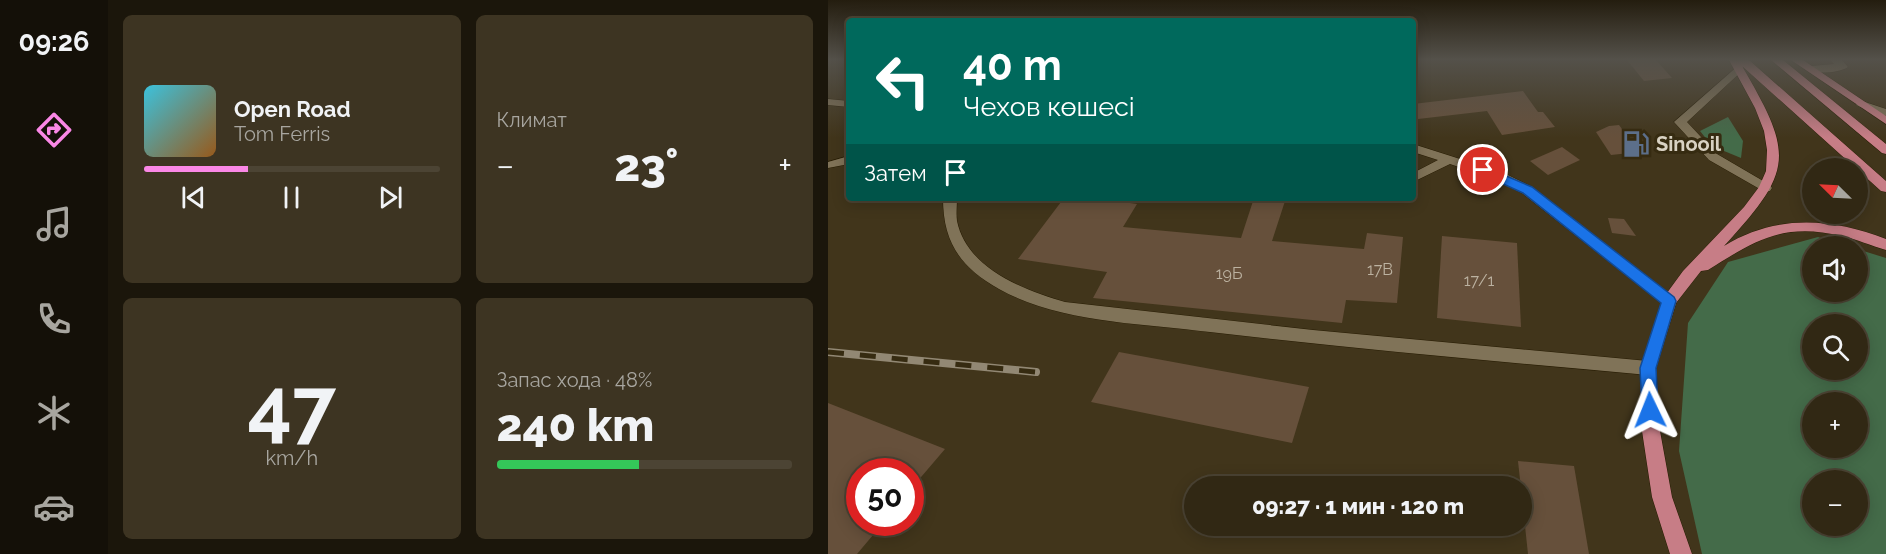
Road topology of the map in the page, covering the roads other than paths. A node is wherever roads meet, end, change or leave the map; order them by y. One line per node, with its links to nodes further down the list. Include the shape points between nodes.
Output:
1 (1716, 86): 17 (lane, via 1680,122 1713,157)
2 (1750, 86): 17 (main road, via 1770,131 1773,150 1772,171)
3 (1765, 86): 18 (main road)
4 (1807, 86): 12 (main road)
5 (1836, 86): 8 (main road)
6 (828, 102): 7 (lane)
7 (846, 104)
8 (1862, 104): 9 (lane); 10 (main road)
9 (1886, 113)
10 (1886, 121)
11 (1416, 148): 13 (lane)
12 (1886, 150)
13 (1450, 159): 16 (lane); 22 (lane, via 1527,190)
14 (846, 161): 15 (lane)
15 (832, 165)
16 (1416, 176)
17 (1765, 188): 21 (main road)
18 (1886, 188)
19 (949, 201): 23 (lane, via 952,231 964,255 1001,283 1034,300 1065,308 1312,337)
20 (1886, 245): 21 (main road, via 1842,230 1788,226 1741,242)
21 (1688, 275): 22 (main road)
22 (1669, 301): 23 (main road)
23 (1648, 368): 24 (main road, via 1653,442 1662,497)
24 (1681, 554)

